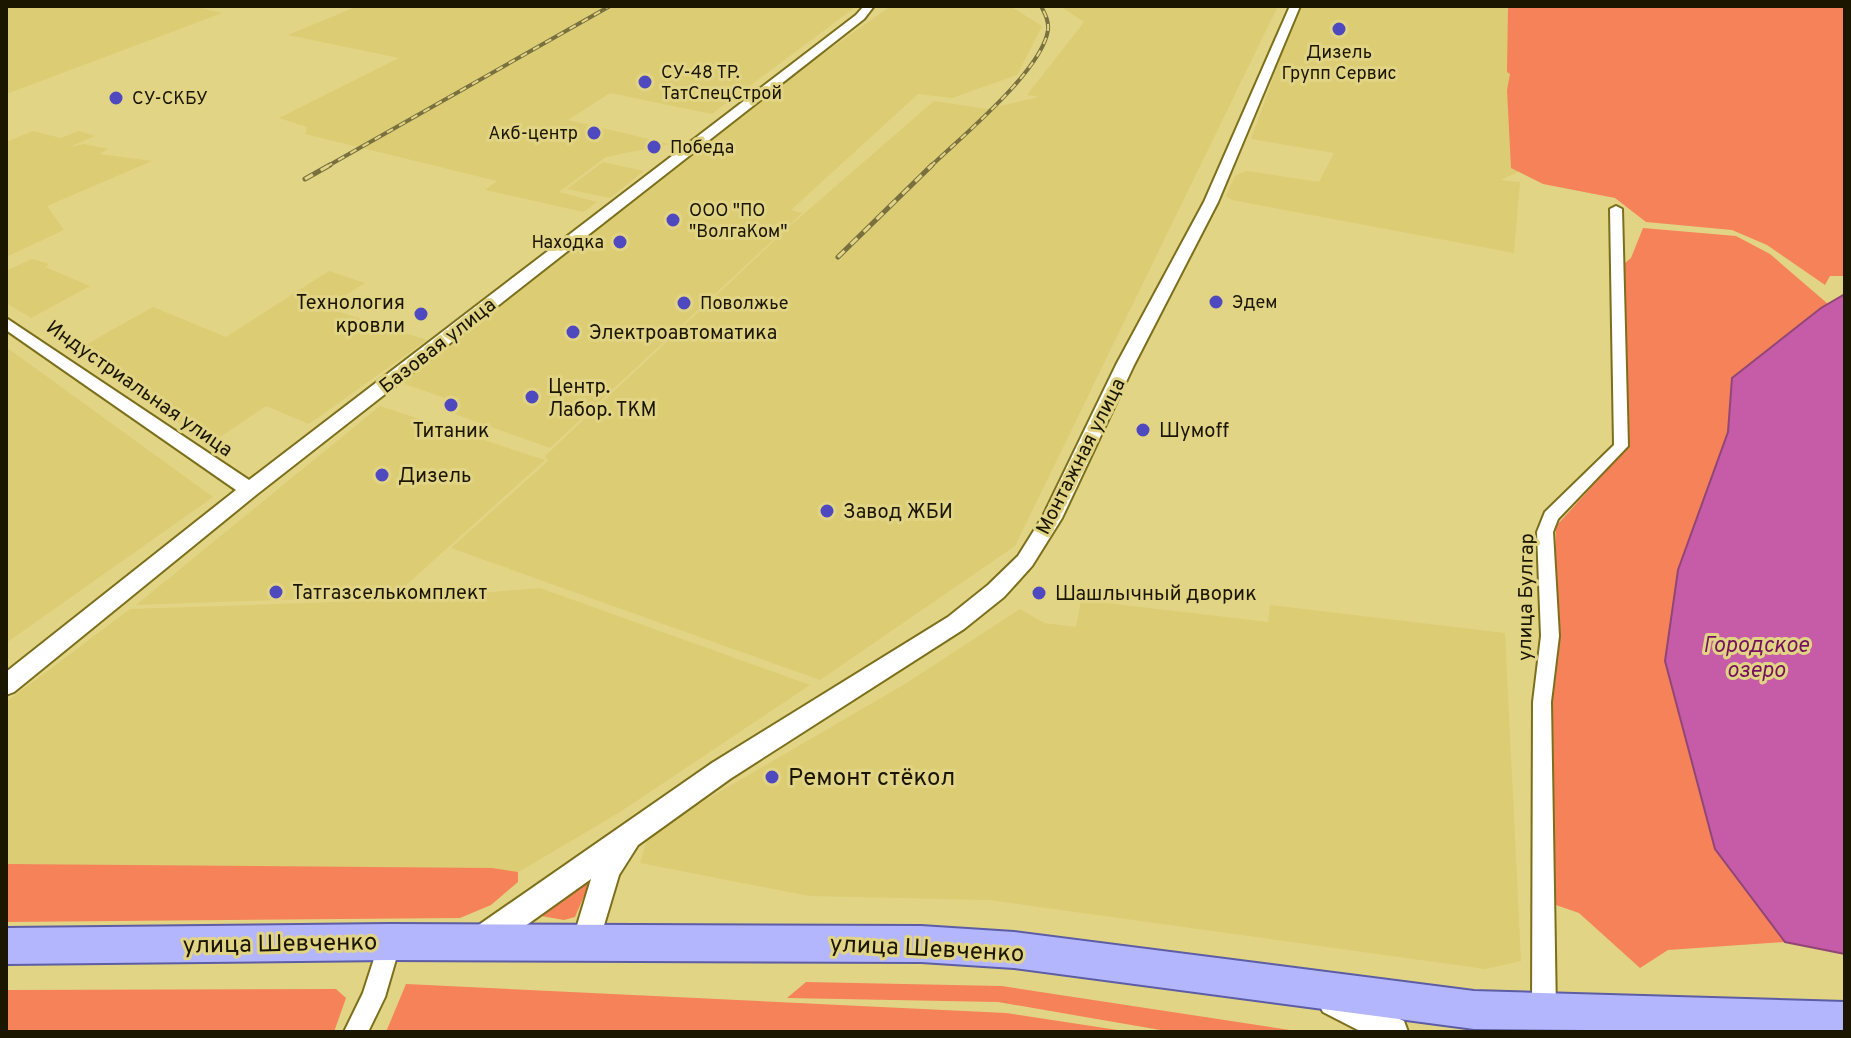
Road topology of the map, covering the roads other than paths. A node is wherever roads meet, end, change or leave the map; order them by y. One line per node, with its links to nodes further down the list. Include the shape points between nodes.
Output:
1 (869, 6): 5 (street, Базовая улица)
2 (1295, 6): 7 (street, Монтажная улица, via 1211,202 1052,518 1025,561 956,623)
3 (1616, 209): 13 (street, улица Булгар, via 1621,446 1551,516 1545,532 1550,636 1542,702)
4 (6, 323): 5 (street, Индустриальная улица)
5 (249, 490): 6 (street, Базовая улица)
6 (6, 685)
7 (634, 831): 9 (street, Монтажная улица); 10 (street, Монтажная улица, via 607,869)
8 (390, 942): 9 (main road, улица Шевченко); 11 (main road, улица Шевченко); 17 (street)
9 (479, 942): 10 (main road, улица Шевченко)
10 (586, 942): 12 (main road, улица Шевченко, via 976,947)
11 (6, 946)
12 (1304, 988): 16 (main road, улица Шевченко); 18 (street)
13 (1544, 1014): 15 (main road, улица Шевченко); 16 (main road, улица Шевченко)
14 (1845, 1021): 15 (main road, улица Шевченко)
15 (1582, 1024)
16 (1479, 1025)
17 (356, 1032)
18 (1393, 1032)

